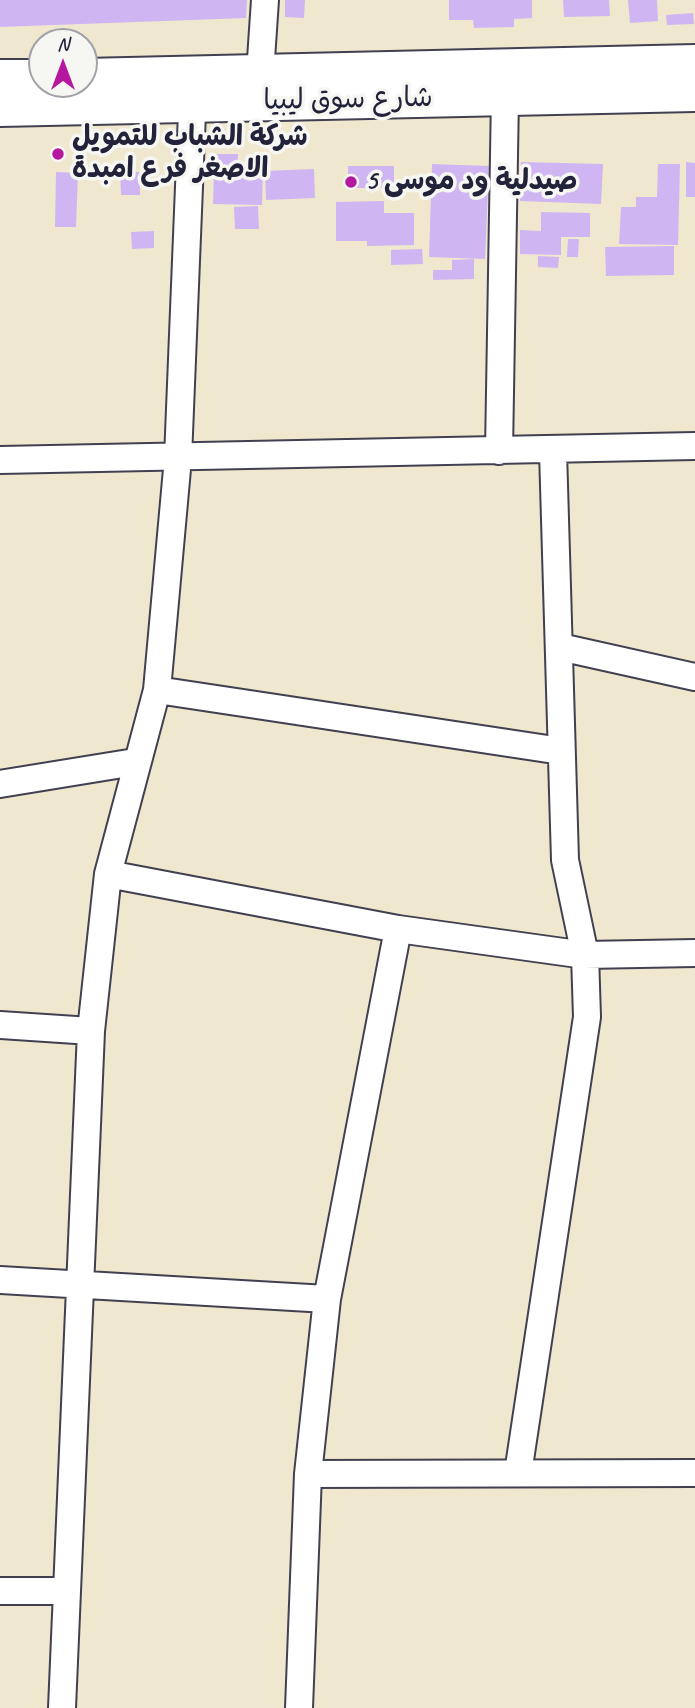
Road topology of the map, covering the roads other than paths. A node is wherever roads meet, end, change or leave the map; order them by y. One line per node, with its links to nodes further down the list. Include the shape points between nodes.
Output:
1 (264, 0): 6 (street)
2 (695, 64): 6 (main road, شارع سوق ليبيا)
3 (0, 79): 4 (main road)
4 (28, 79)
5 (98, 80): 7 (main road, شارع سوق ليبيا)
6 (259, 89): 7 (main road, شارع سوق ليبيا); 9 (main road, شارع سوق ليبيا)
7 (193, 91): 10 (main road, شارع سوق ليبيا); 14 (street)
8 (695, 92): 9 (main road, شارع سوق ليبيا)
9 (505, 96): 12 (street)
10 (0, 107)
11 (695, 446): 13 (street)
12 (499, 451): 13 (street); 14 (street)
13 (553, 451): 16 (street)
14 (178, 458): 15 (street); 18 (street)
15 (0, 460)
16 (560, 647): 17 (street); 19 (street)
17 (695, 677)
18 (157, 690): 19 (street); 20 (street)
19 (561, 751): 25 (street, via 565,860)
20 (135, 762): 21 (street); 22 (street)
21 (0, 784)
22 (108, 874): 23 (street); 27 (street)
23 (398, 929): 25 (street); 30 (street)
24 (695, 953): 25 (street)
25 (585, 955): 32 (street, via 587,1017)
26 (0, 1025): 27 (street)
27 (91, 1031): 29 (street)
28 (0, 1280): 29 (street)
29 (79, 1284): 30 (street); 35 (street)
30 (327, 1299): 33 (street)
31 (695, 1472): 32 (street)
32 (518, 1473): 33 (street)
33 (308, 1474): 37 (street)
34 (0, 1591): 35 (street)
35 (66, 1591): 36 (street)
36 (62, 1708)
37 (299, 1708)

